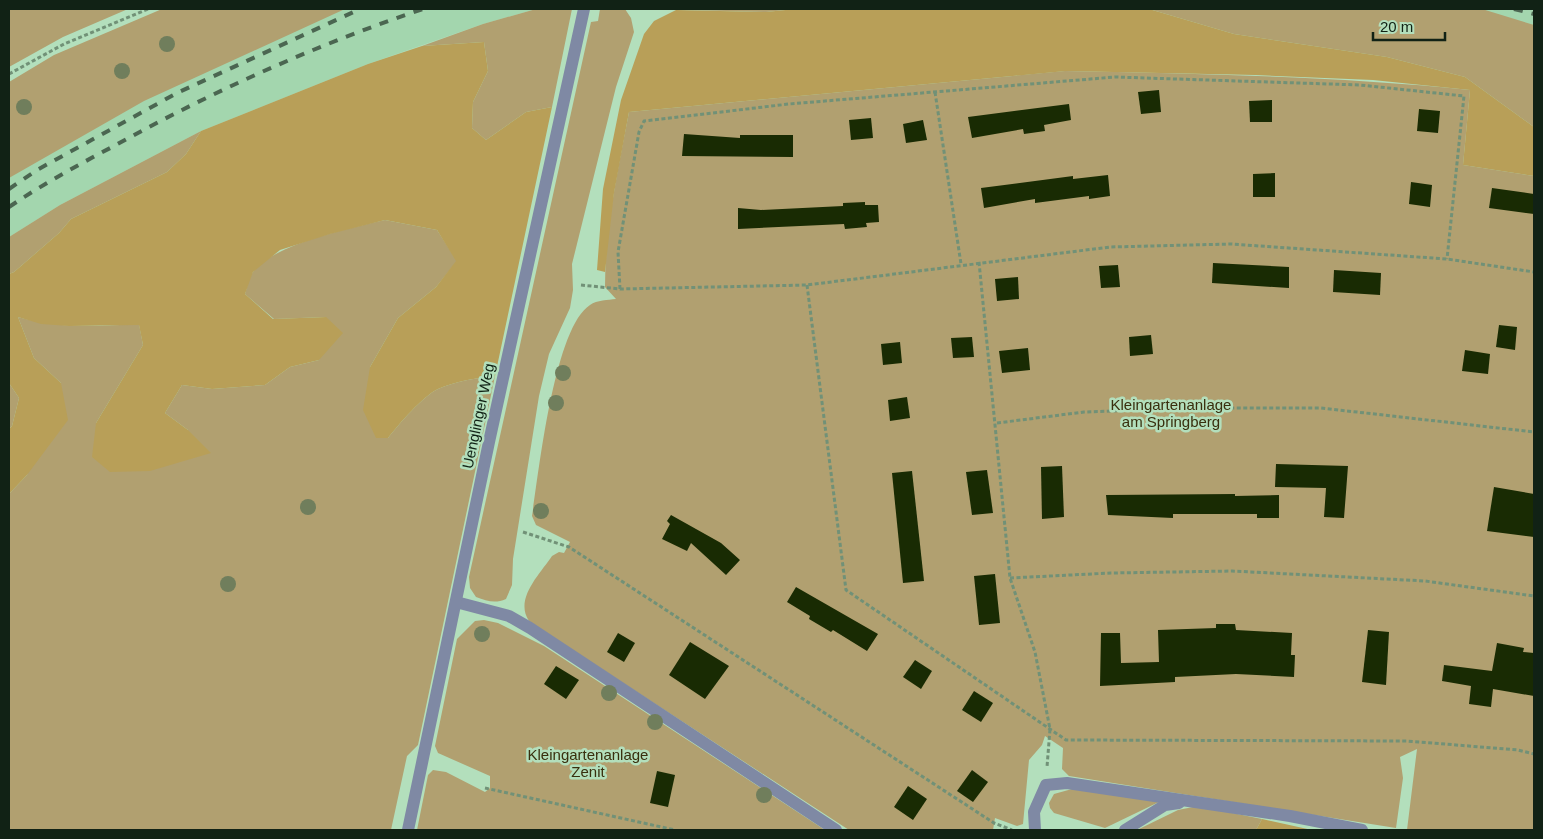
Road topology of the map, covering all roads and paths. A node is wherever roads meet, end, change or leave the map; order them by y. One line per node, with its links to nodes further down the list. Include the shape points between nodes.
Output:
1 (148, 9): 3 (path, via 64,44)
2 (584, 9): 17 (lane, Uenglinger Weg)
3 (9, 74)
4 (936, 92): 5 (path, via 1116,77 1360,85 1464,96); 7 (path); 11 (path, via 789,104 644,121 639,132 618,252)
5 (1447, 259): 6 (path, via 1230,244 1110,247); 8 (path)
6 (979, 262): 7 (path); 12 (path)
7 (961, 264): 10 (path)
8 (1534, 272)
9 (581, 285): 11 (path)
10 (807, 285): 11 (path); 18 (path, via 846,590)
11 (620, 289)
12 (997, 423): 13 (path, via 1084,412 1321,408); 15 (path)
13 (1534, 432)
14 (523, 532): 26 (path, via 568,547 994,823)
15 (1010, 578): 16 (path, via 1232,571 1425,581); 18 (path, via 1035,652)
16 (1534, 596)
17 (456, 602): 23 (lane, Uenglinger Weg); 25 (lane, via 509,616 530,628)
18 (1050, 728): 19 (path, via 1066,740 1407,741); 20 (path)
19 (1534, 754)
20 (1046, 786): 22 (lane, via 1067,783); 27 (lane, via 1034,812)
21 (485, 788): 24 (path)
22 (1196, 802): 28 (lane, via 1165,805); 29 (lane)
23 (408, 830)
24 (675, 830)
25 (836, 830)
26 (1012, 830)
27 (1035, 830)
28 (1125, 830)
29 (1362, 830)

